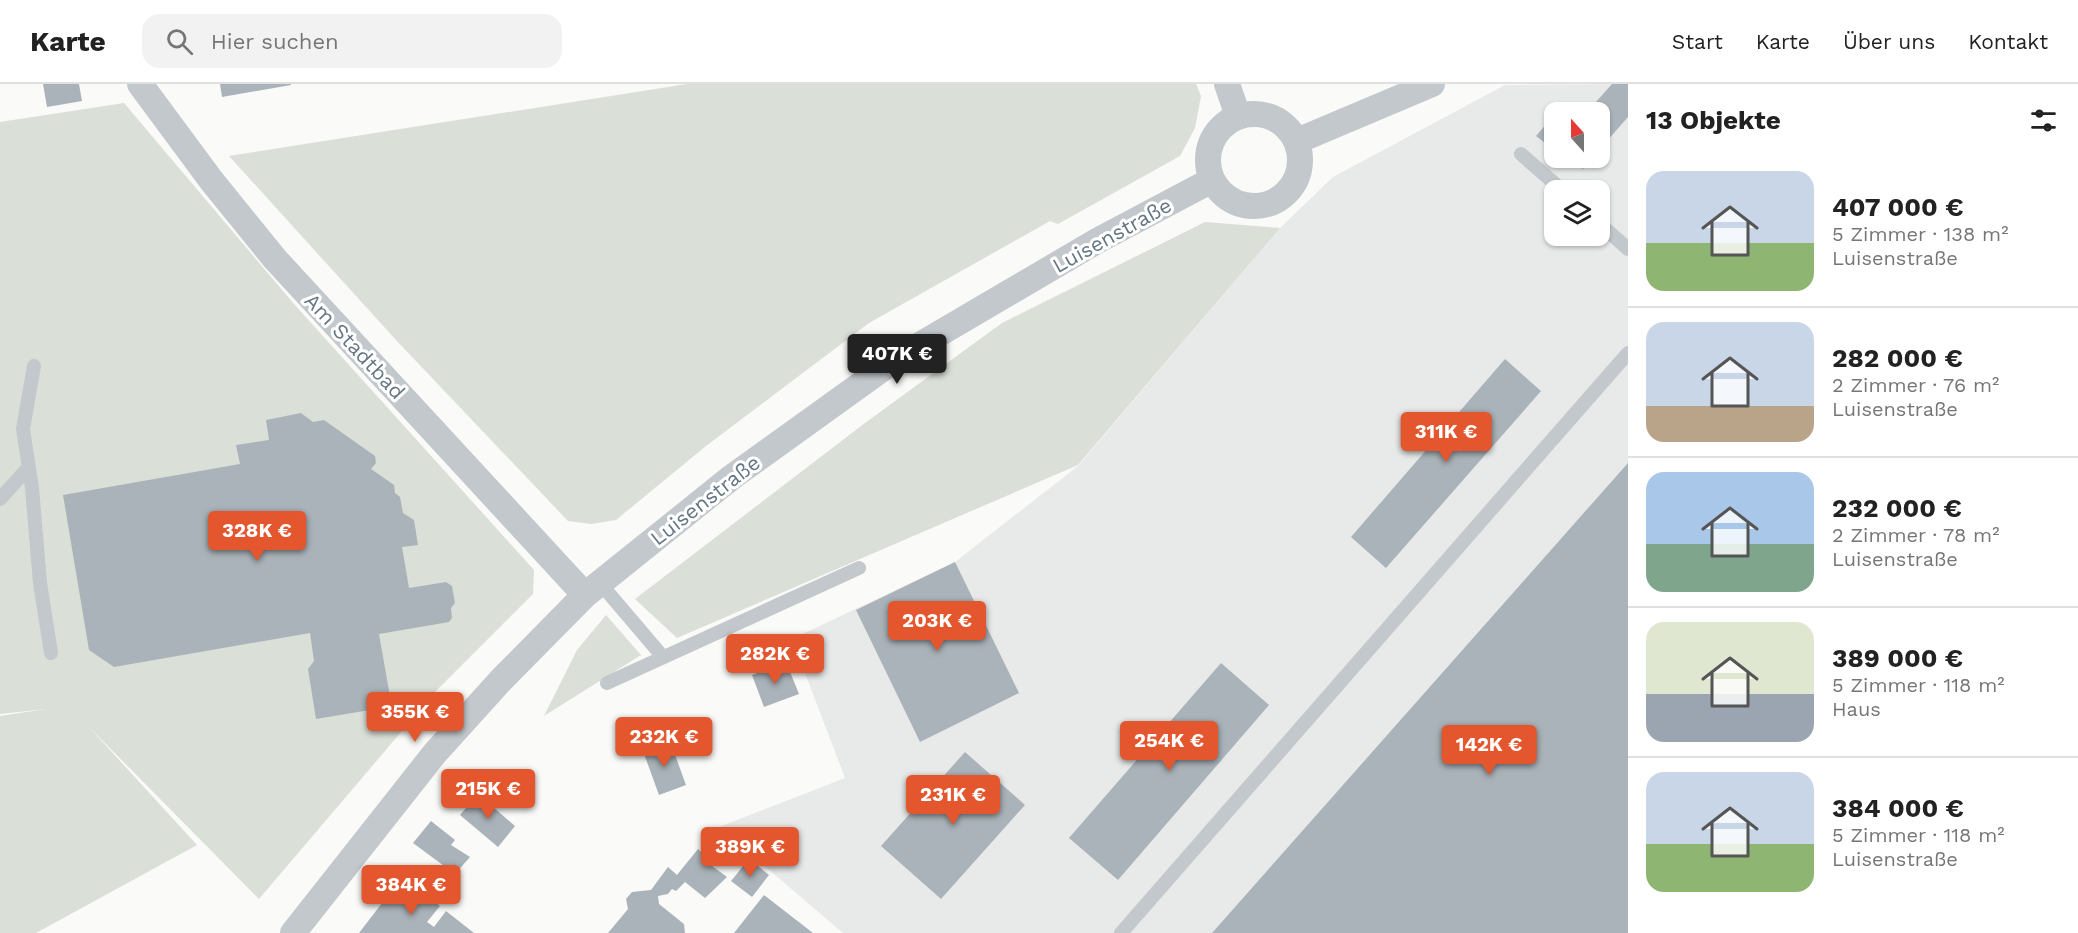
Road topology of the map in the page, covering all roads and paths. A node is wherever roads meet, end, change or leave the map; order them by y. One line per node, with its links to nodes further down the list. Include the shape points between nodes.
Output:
1 (140, 84): 16 (street, Am Stadtbad, via 275,259)
2 (1227, 84): 4 (street)
3 (1432, 84): 5 (street)
4 (1238, 116): 5 (street, via 1266,115 1289,129); 7 (street, via 1214,135 1208,158)
5 (1297, 141): 7 (street, via 1299,172 1281,199 1250,207 1234,203 1221,194)
6 (1521, 154): 8 (lane)
7 (1212, 180): 16 (street, Luisenstraße, via 1097,241 896,359 732,477)
8 (1551, 180)
9 (1610, 233): 10 (lane)
10 (1628, 249)
11 (1628, 353): 21 (lane)
12 (34, 366): 13 (lane, via 23,429)
13 (29, 467): 14 (lane); 17 (lane)
14 (0, 499)
15 (859, 568): 18 (lane)
16 (593, 589): 18 (lane); 20 (street, Luisenstraße, via 497,684 435,753)
17 (51, 653)
18 (663, 657): 19 (lane)
19 (607, 683)
20 (293, 933)
21 (1121, 933)

